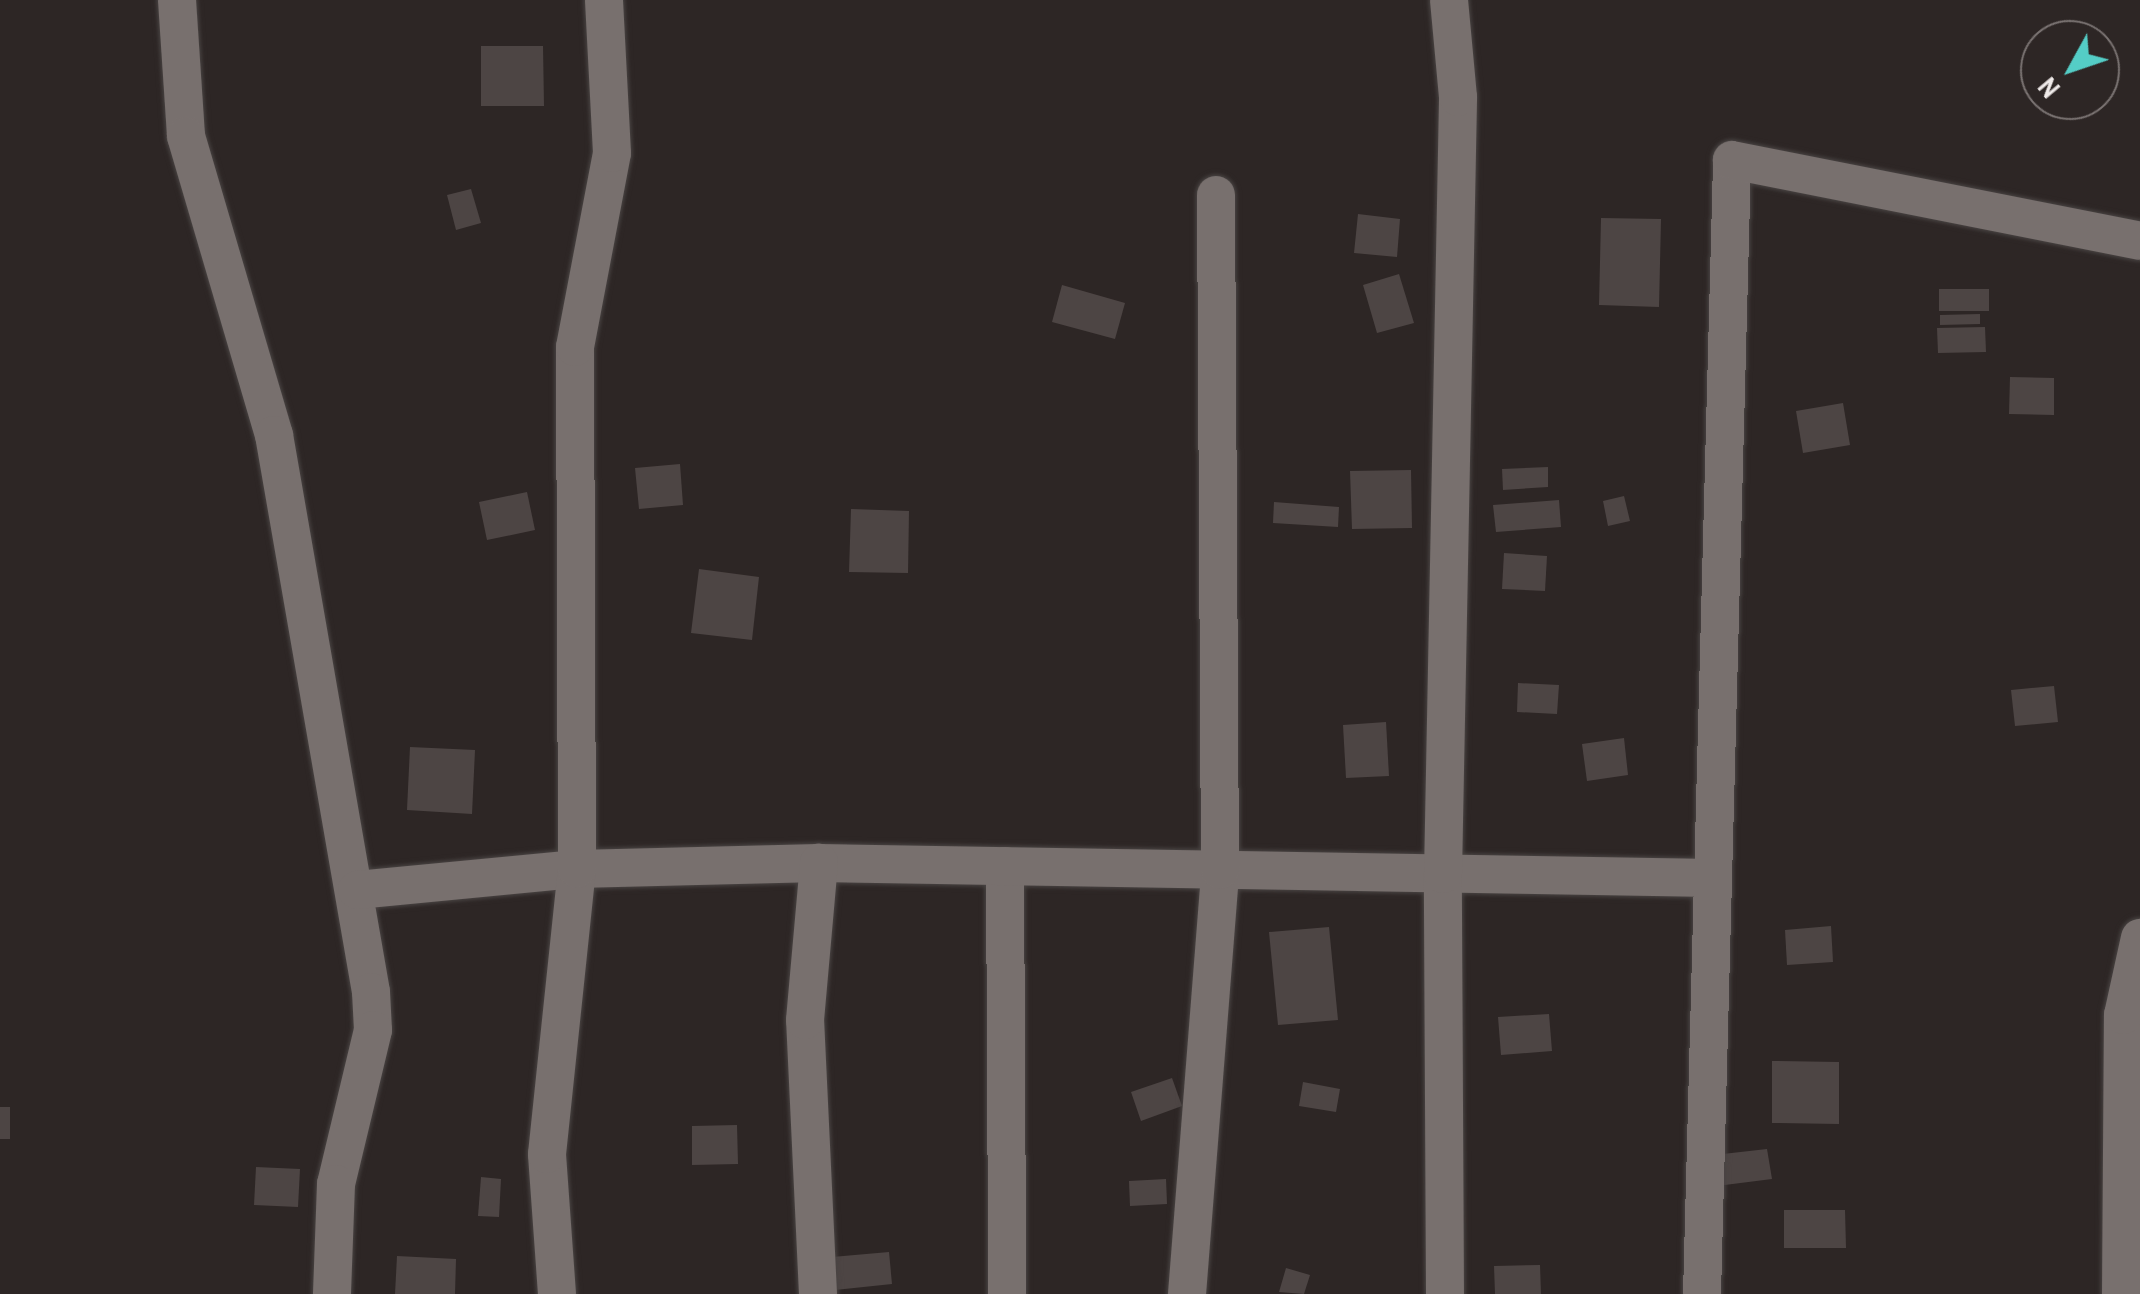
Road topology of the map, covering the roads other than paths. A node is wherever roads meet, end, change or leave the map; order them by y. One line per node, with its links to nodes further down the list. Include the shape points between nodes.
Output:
1 (178, 0): 12 (street, via 186,136 274,435)
2 (604, 0): 8 (street, via 612,153 576,347)
3 (1449, 0): 10 (street, via 1458,98)
4 (1216, 195): 9 (street)
5 (2140, 241): 11 (street, via 1732,160)
6 (819, 863): 7 (street); 8 (street); 16 (street, via 805,1020)
7 (1005, 866): 9 (street); 17 (street)
8 (578, 869): 12 (street); 15 (street, via 548,1154)
9 (1220, 870): 10 (street); 18 (street)
10 (1442, 874): 11 (street); 19 (street)
11 (1713, 878): 20 (street)
12 (357, 890): 14 (street, via 373,1030 336,1184)
13 (2140, 938): 21 (street, via 2123,1015)
14 (332, 1294)
15 (557, 1294)
16 (818, 1294)
17 (1006, 1294)
18 (1186, 1294)
19 (1445, 1294)
20 (1702, 1294)
21 (2121, 1294)

